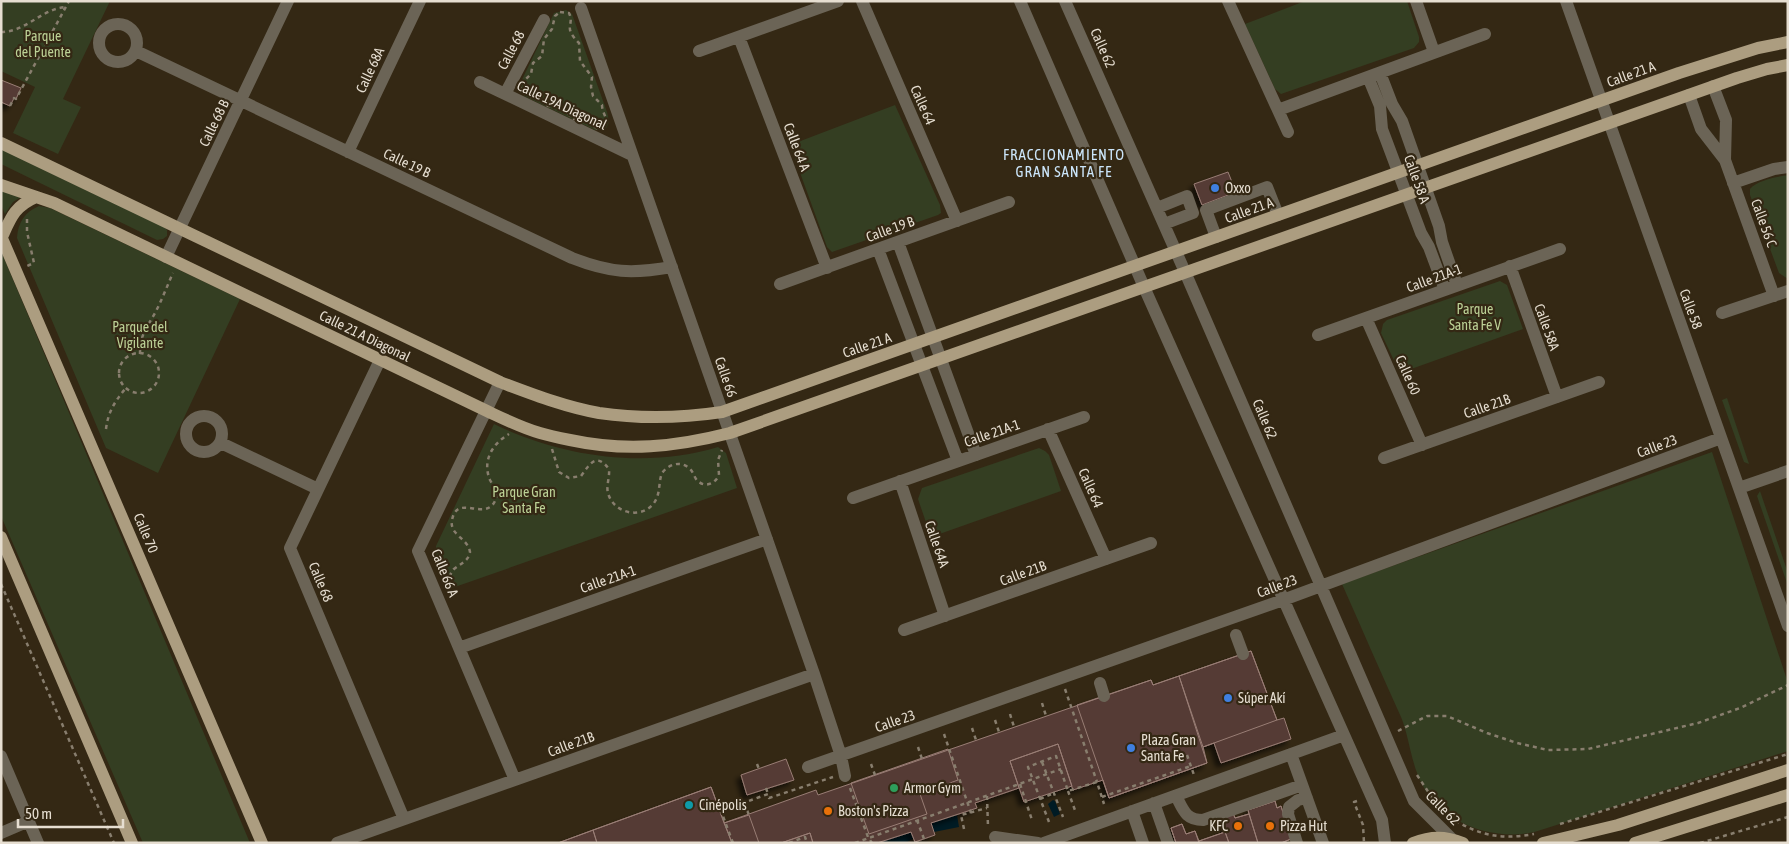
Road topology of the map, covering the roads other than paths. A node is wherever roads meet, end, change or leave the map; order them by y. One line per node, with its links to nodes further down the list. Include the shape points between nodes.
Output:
1 (288, 1): 24 (street, Calle 68 B)
2 (420, 1): 30 (street, Calle 68A)
3 (838, 1): 13 (street)
4 (862, 1): 44 (street, Calle 64)
5 (1020, 1): 54 (street)
6 (1065, 1): 42 (street, Calle 62)
7 (1228, 1): 26 (street)
8 (1416, 1): 17 (street)
9 (1566, 1): 25 (street, Calle 58)
10 (581, 8): 31 (street, Calle 66)
11 (544, 20): 22 (street, Calle 68)
12 (1485, 34): 17 (street)
13 (739, 36): 16 (street); 57 (street, Calle 64 A)
14 (1788, 42): 25 (main road, Calle 21 A, via 1679,73)
15 (136, 51): 24 (street, Calle 19 B)
16 (699, 51)
17 (1434, 52): 19 (street)
18 (1788, 65): 21 (main road)
19 (1374, 75): 26 (street); 33 (street, Calle 58 A, via 1402,121); 35 (street, Calle 58 A, via 1382,129)
20 (480, 82): 22 (street, Calle 19A Diagonal)
21 (1713, 86): 23 (main road); 32 (street, Calle 56 C, via 1726,120)
22 (505, 94): 31 (street, Calle 19A Diagonal)
23 (1689, 94): 27 (main road); 32 (street, Calle 56 C, via 1701,129)
24 (241, 101): 30 (street, Calle 19 B); 46 (street, Calle 68 B)
25 (1602, 101): 27 (street, Calle 58); 33 (main road, Calle 21 A)
26 (1278, 110): 28 (street)
27 (1609, 123): 38 (main road); 81 (street, Calle 58)
28 (1288, 132)
29 (1, 143): 46 (main road, Calle 21 A Diagonal)
30 (348, 152): 56 (street, Calle 19 B, via 588,264 626,272)
31 (632, 155): 56 (street, Calle 66)
32 (1725, 160): 36 (street, Calle 56 C)
33 (1418, 166): 35 (main road, Calle 21 A); 38 (street, Calle 58 A)
34 (1788, 167): 36 (street)
35 (1398, 173): 39 (street, Calle 58 A); 43 (main road, Calle 21 A)
36 (1733, 183): 64 (street, Calle 56 C)
37 (1, 185): 40 (main road, Calle 21 A Diagonal)
38 (1426, 188): 39 (main road); 60 (street, Calle 58 A)
39 (1406, 194): 58 (main road); 62 (street, Calle 58 A)
40 (36, 197): 47 (main road, via 23,203 12,215); 53 (main road, Calle 21 A Diagonal)
41 (1009, 202): 44 (street, Calle 19 B)
42 (1157, 208): 45 (street, Calle 62); 45 (street, via 1187,196 1194,213)
43 (1278, 215): 48 (main road, Calle 21 A); 48 (street, via 1267,187 1206,210)
44 (957, 221): 49 (street, Calle 19 B)
45 (1164, 224): 52 (street, Calle 62)
46 (180, 229): 53 (street, Calle 68 B); 73 (main road, Calle 21 A Diagonal)
47 (2, 236): 129 (main road, Calle 70)
48 (1216, 237): 52 (main road, Calle 21 A)
49 (898, 242): 50 (street, Calle 19 B); 68 (street)
50 (878, 249): 57 (street, Calle 19 B); 69 (street)
51 (1560, 249): 55 (street, Calle 21A-1)
52 (1176, 251): 54 (main road, Calle 21 A); 58 (street, Calle 62)
53 (166, 257): 71 (main road, Calle 21 A Diagonal)
54 (1135, 266): 61 (street); 68 (main road, Calle 21 A)
55 (1510, 266): 60 (street, Calle 21A-1); 75 (street, Calle 58A)
56 (672, 267): 77 (street, Calle 66)
57 (827, 268): 59 (street, Calle 19 B)
58 (1186, 272): 61 (main road); 96 (street, Calle 62)
59 (780, 284)
60 (1457, 285): 62 (street, Calle 21A-1)
61 (1144, 287): 70 (main road); 97 (street)
62 (1445, 290): 66 (street, Calle 21A-1)
63 (1788, 291): 64 (street)
64 (1774, 296): 65 (street)
65 (1722, 313)
66 (1366, 318): 67 (street, Calle 21A-1); 83 (street, Calle 60)
67 (1318, 335)
68 (933, 337): 69 (main road, Calle 21 A); 70 (street)
69 (914, 344): 72 (street); 77 (main road, Calle 21 A)
70 (941, 359): 72 (main road); 84 (street)
71 (380, 360): 76 (main road, Calle 21 A Diagonal); 90 (street, Calle 68)
72 (922, 366): 80 (main road); 86 (street)
73 (500, 382): 76 (street, Calle 66 A); 77 (main road, Calle 21 A Diagonal, via 599,413 662,418)
74 (1599, 382): 75 (street, Calle 21B)
75 (1557, 397): 83 (street, Calle 21B)
76 (487, 411): 80 (main road, Calle 21 A Diagonal, via 540,434 624,448 676,445); 102 (street, Calle 66 A, via 418,551)
77 (722, 412): 80 (street, Calle 66)
78 (1084, 417): 79 (street, Calle 21A-1)
79 (1048, 429): 84 (street, Calle 21A-1); 95 (street, Calle 64)
80 (730, 433): 93 (street, Calle 66)
81 (1721, 438): 89 (street, Calle 58); 96 (street, Calle 23)
82 (220, 443): 90 (street)
83 (1422, 444): 85 (street, Calle 21B)
84 (976, 454): 86 (street, Calle 21A-1)
85 (1384, 458)
86 (958, 461): 88 (street, Calle 21A-1)
87 (1788, 470): 89 (street)
88 (900, 481): 91 (street, Calle 21A-1); 98 (street, Calle 64A)
89 (1739, 488): 99 (street, Calle 58)
90 (318, 489): 121 (street, Calle 68, via 290,548)
91 (853, 498)
92 (1, 537): 128 (main road)
93 (767, 539): 102 (street, Calle 21A-1); 104 (street, Calle 66)
94 (1151, 543): 95 (street, Calle 21B)
95 (1106, 559): 98 (street, Calle 21B)
96 (1320, 586): 97 (street, Calle 23); 126 (street, Calle 62, via 1414,801)
97 (1283, 600): 107 (street); 110 (street, Calle 23)
98 (945, 616): 100 (street, Calle 21B)
99 (1788, 626)
100 (904, 630)
101 (1236, 635): 103 (street)
102 (459, 648): 114 (street, Calle 66 A)
103 (1243, 654)
104 (814, 674): 110 (street, Calle 66); 114 (street, Calle 21B)
105 (1100, 683): 106 (street)
106 (1104, 696)
107 (1344, 735): 108 (street); 137 (street, via 1382,820)
108 (1291, 754): 115 (street); 117 (street)
109 (1, 756): 122 (street)
110 (841, 756): 111 (street, Calle 23); 113 (street, Calle 66)
111 (808, 767)
112 (1788, 770): 125 (main road, via 1618,825)
113 (845, 776)
114 (515, 780): 121 (street, Calle 21B)
115 (1302, 785): 117 (street, via 1203,820 1189,817); 118 (street)
116 (1788, 795): 139 (main road)
117 (1176, 796): 119 (street)
118 (1306, 798): 135 (street, via 1289,807); 136 (street)
119 (1154, 803): 120 (street); 134 (street)
120 (1132, 811): 132 (street); 133 (street)
121 (404, 819): 130 (street, Calle 21B)
122 (29, 821): 123 (street); 127 (street)
123 (1, 833)
124 (991, 833): 131 (street)
125 (1539, 836)
126 (1457, 841): 138 (main road, via 1439,837)
127 (38, 843)
128 (132, 843)
129 (262, 843)
130 (337, 843)
131 (1038, 843)
132 (1044, 843)
133 (1143, 843)
134 (1168, 843)
135 (1297, 843)
136 (1323, 843)
137 (1385, 843)
138 (1413, 843)
139 (1635, 843)

